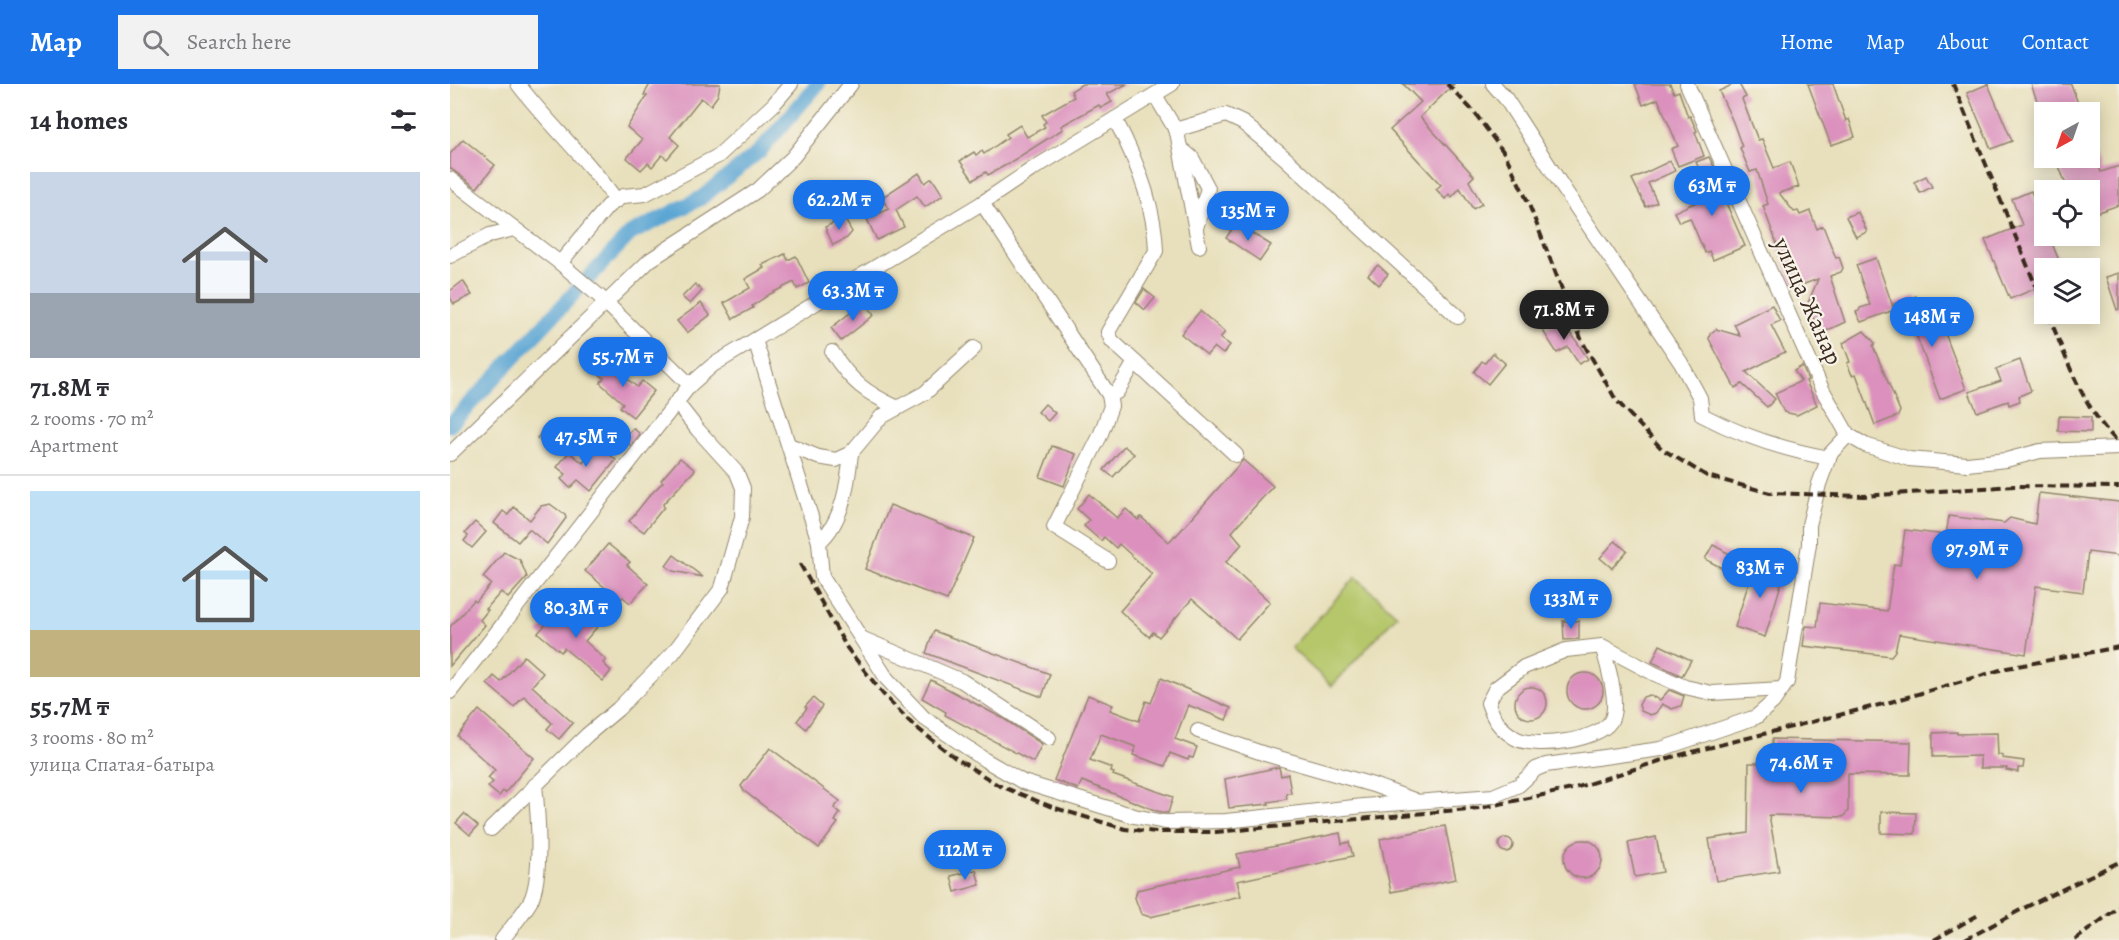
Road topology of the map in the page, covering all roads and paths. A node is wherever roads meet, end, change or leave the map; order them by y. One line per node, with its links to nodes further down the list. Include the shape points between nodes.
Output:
1 (518, 84): 12 (street, via 597,172)
2 (791, 84): 12 (street, via 718,156 645,194)
3 (851, 84): 19 (street, via 793,156 758,190 650,260)
4 (1172, 84): 7 (street)
5 (1493, 84): 35 (street, via 1681,363 1700,398 1702,415 1726,428 1796,452)
6 (1688, 84): 29 (street, улица Жанар, via 1822,389)
7 (1155, 94): 8 (street); 9 (street)
8 (1115, 119): 13 (street); 24 (street, via 1142,179 1155,236 1156,251 1108,332 1112,341)
9 (1175, 130): 10 (street); 20 (street, via 1226,115 1243,123)
10 (1180, 148): 15 (street); 15 (street, via 1192,158 1208,188)
11 (450, 179): 14 (street)
12 (616, 200): 18 (street)
13 (982, 203): 21 (street); 26 (street)
14 (514, 229): 17 (street, via 490,235); 18 (street)
15 (1195, 230): 16 (street)
16 (1199, 246)
17 (450, 256)
18 (565, 267): 19 (street)
19 (602, 298): 25 (street); 32 (street)
20 (1458, 317)
21 (755, 340): 25 (street, via 713,364); 30 (street)
22 (974, 348): 28 (street, via 925,393)
23 (832, 352): 28 (street, via 846,374 872,396)
24 (1135, 362): 26 (street, via 1116,392); 34 (street)
25 (690, 385): 27 (street)
26 (1109, 395): 37 (street, via 1111,406 1100,436 1054,527)
27 (676, 402): 41 (street); 44 (street, via 737,473 743,488 742,517 722,588 673,653)
28 (898, 408): 33 (street, via 881,417)
29 (1848, 435): 31 (street, via 1865,445 1909,459 1967,465 2040,451); 35 (street)
30 (789, 445): 33 (street, via 818,458 836,460); 36 (street)
31 (2119, 448)
32 (450, 453)
33 (851, 453): 36 (street, via 840,509 828,534)
34 (1236, 455)
35 (1829, 458): 40 (street, via 1809,525 1788,682)
36 (819, 542): 38 (street, via 822,577)
37 (1108, 561)
38 (861, 638): 43 (street, via 962,681); 45 (street, via 887,679 924,718 1023,782 1090,804 1165,822 1226,821)
39 (1602, 646): 39 (street, via 1566,650 1524,668 1496,688 1488,703 1495,722 1517,739 1540,744 1600,732 1611,721 1614,708); 40 (street, via 1685,687 1712,693)
40 (1782, 689): 45 (street, via 1756,717 1661,749 1546,765 1519,785 1493,796)
41 (450, 692)
42 (1198, 731): 45 (street)
43 (1049, 738)
44 (535, 785): 46 (street); 47 (street, via 539,823 531,900)
45 (1419, 802)
46 (491, 829)
47 (502, 940)

